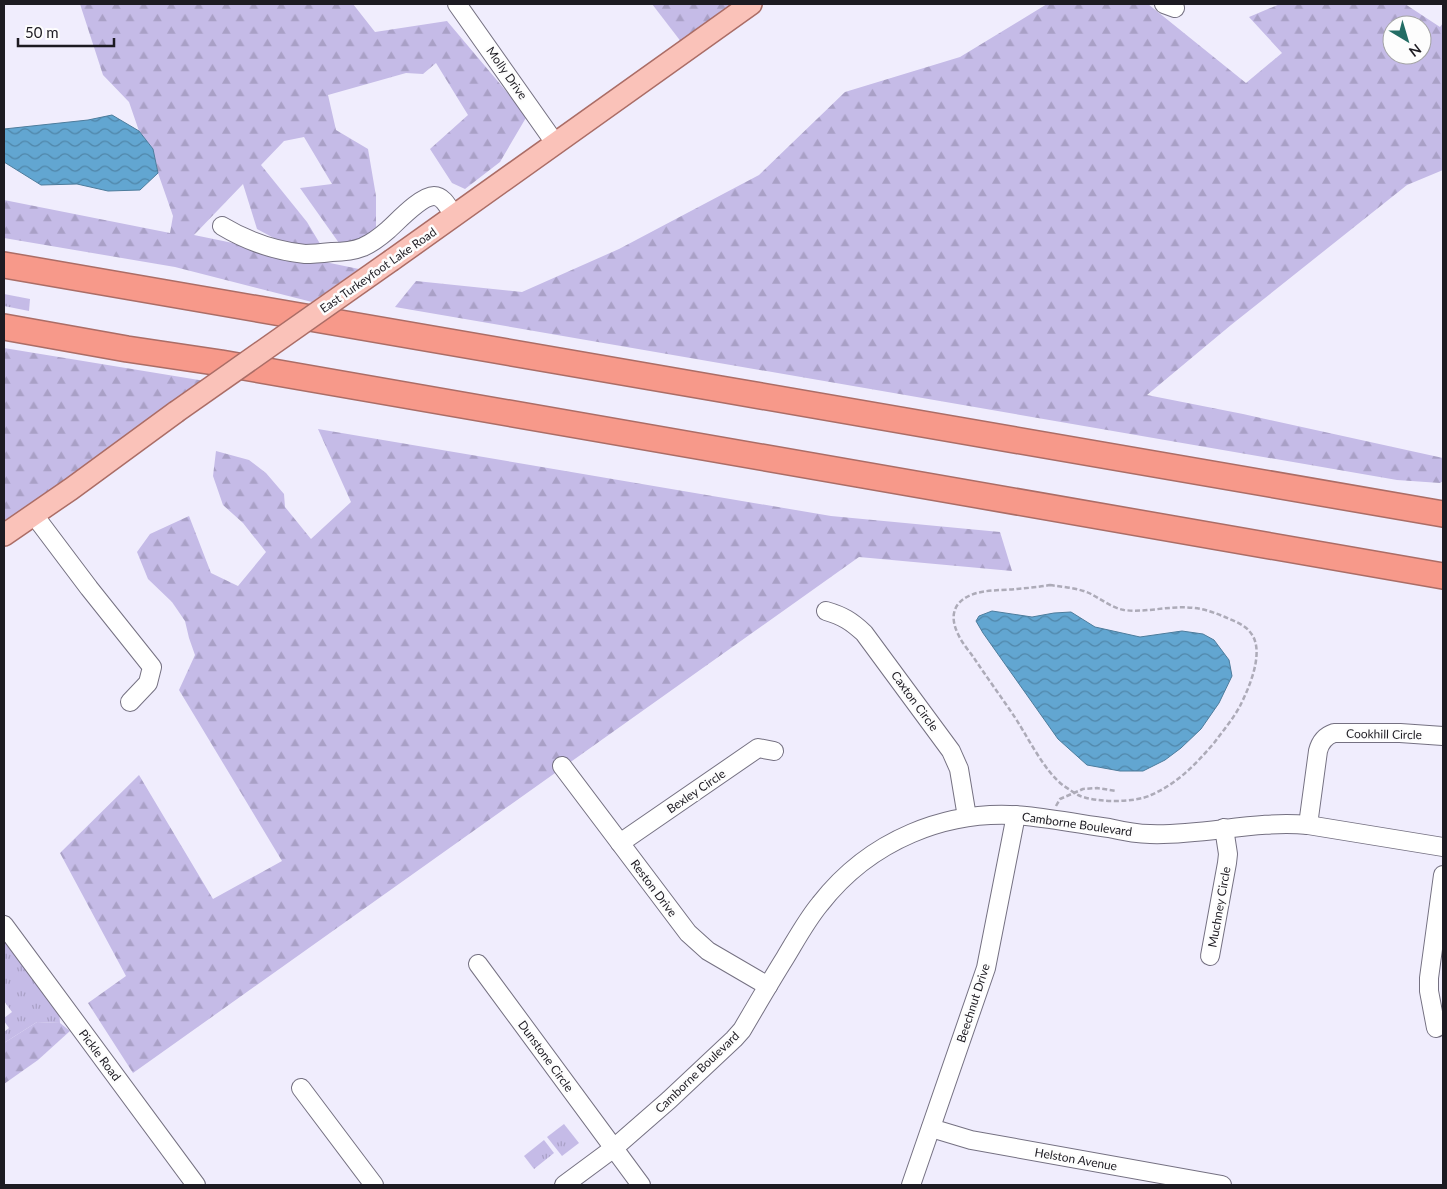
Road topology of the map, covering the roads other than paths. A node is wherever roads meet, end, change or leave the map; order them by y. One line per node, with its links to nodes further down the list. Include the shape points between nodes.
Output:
1 (457, 4): 3 (street, Molly Drive)
2 (751, 4): 3 (main road, East Turkeyfoot Lake Road)
3 (555, 143): 4 (main road, East Turkeyfoot Lake Road)
4 (454, 216): 5 (street, via 442,198 430,196 362,248 307,254 262,244); 9 (main road, East Turkeyfoot Lake Road, bridge)
5 (222, 226)
6 (4, 265): 8 (highway)
7 (4, 328): 11 (highway)
8 (1443, 514)
9 (34, 515): 10 (main road, East Turkeyfoot Lake Road); 13 (street, via 152,667 148,683)
10 (4, 535)
11 (1443, 576)
12 (826, 612): 18 (street, Caxton Circle, via 845,618 864,633 951,751 959,769)
13 (130, 702)
14 (1443, 736): 19 (street, Cookhill Circle, via 1329,734 1319,745)
15 (774, 751): 21 (street, Bexley Circle, via 758,748)
16 (562, 766): 21 (street, Reston Drive)
17 (1016, 816): 18 (street, Camborne Boulevard); 20 (street, Camborne Boulevard, via 1149,834); 30 (street, Beechnut Drive, via 986,968)
18 (967, 817): 27 (street, Camborne Boulevard, via 921,829 874,853 852,869 818,906)
19 (1308, 825): 20 (street, Camborne Boulevard, via 1290,823); 22 (street, Camborne Boulevard)
20 (1224, 828): 25 (street, Muchney Circle, via 1228,854)
21 (620, 842): 27 (street, Reston Drive, via 688,933 708,951)
22 (1443, 847)
23 (1443, 874): 28 (street, via 1429,978)
24 (4, 925): 32 (street, Pickle Road)
25 (1210, 956)
26 (478, 964): 31 (street, Dunstone Circle)
27 (768, 986): 31 (street, Camborne Boulevard, via 734,1039)
28 (1436, 1028)
29 (301, 1088): 33 (street)
30 (931, 1128): 36 (street, Beechnut Drive); 37 (street, Helston Avenue, via 971,1140)
31 (614, 1148): 34 (street, Camborne Boulevard); 35 (street, Dunstone Circle)
32 (196, 1185)
33 (374, 1185)
34 (564, 1185)
35 (641, 1185)
36 (911, 1185)
37 (1222, 1185)

